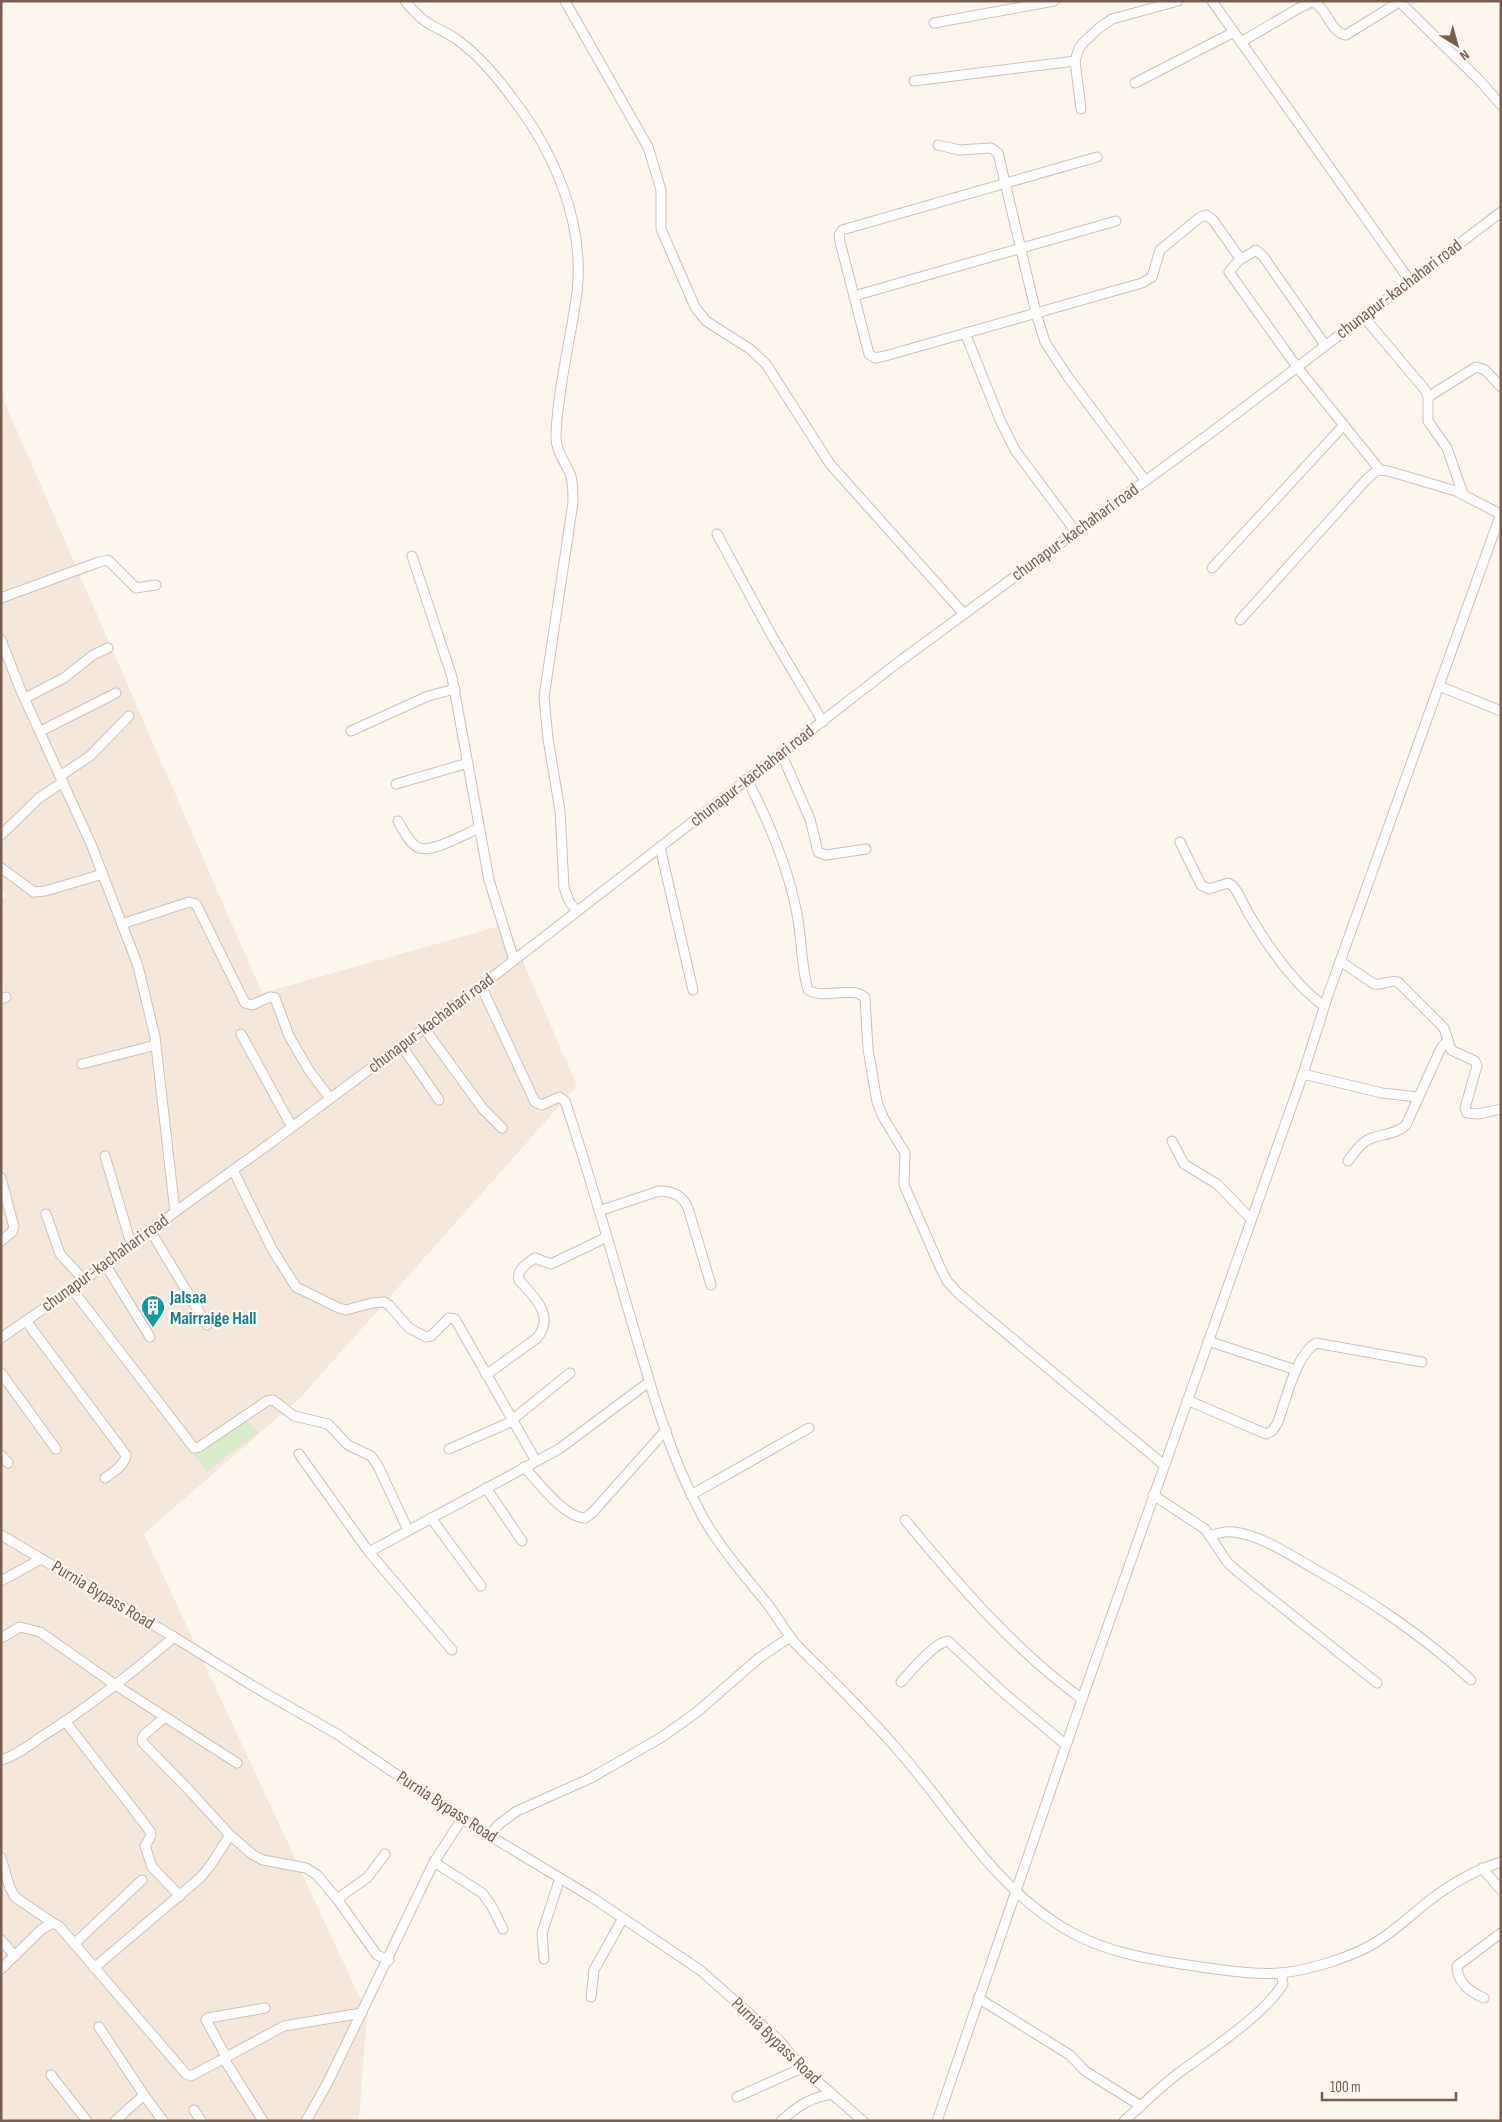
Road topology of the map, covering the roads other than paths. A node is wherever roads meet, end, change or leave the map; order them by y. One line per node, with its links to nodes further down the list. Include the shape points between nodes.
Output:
1 (405, 1): 69 (street, via 422,20 459,40 515,100 549,154 572,218 577,247 578,290 556,434 558,452 572,481 572,502 544,697 560,811 564,888)
2 (565, 1): 43 (street, via 648,147 661,190 662,229 695,307 706,321 750,349 766,364 830,464)
3 (1054, 1): 7 (street)
4 (1178, 1): 11 (street, via 1107,22 1080,48)
5 (1212, 1): 9 (street)
6 (1399, 2): 10 (street, via 1346,35 1338,32 1312,2); 14 (street)
7 (1035, 4): 8 (street)
8 (934, 23)
9 (1234, 32): 10 (street); 13 (street)
10 (1241, 42): 23 (street)
11 (1075, 61): 12 (street); 15 (street)
12 (914, 81)
13 (1135, 83)
14 (1501, 105)
15 (1081, 109)
16 (938, 145): 18 (street, via 959,150 994,149 998,153)
17 (1097, 158): 18 (street)
18 (1005, 184): 21 (street); 24 (street, via 842,230 839,238)
19 (1501, 212): 23 (street, chunapur-kachahari road)
20 (1116, 221): 21 (street)
21 (1020, 248): 24 (street); 25 (street)
22 (1241, 258): 25 (street, via 1213,220 1203,215 1164,246 1152,277 1147,281); 28 (street, via 1256,250 1263,256); 29 (street, via 1229,272)
23 (1410, 281): 26 (street, chunapur-kachahari road)
24 (854, 296): 27 (street, via 868,351 874,358)
25 (1036, 313): 27 (street); 34 (street, via 1049,349)
26 (1363, 316): 28 (street, chunapur-kachahari road); 31 (street)
27 (965, 333): 37 (street, via 1015,450)
28 (1325, 345): 29 (street, chunapur-kachahari road)
29 (1297, 367): 32 (street); 34 (street, chunapur-kachahari road)
30 (1501, 387): 31 (street, via 1485,370 1476,367)
31 (1428, 397): 35 (street, via 1428,421 1447,448)
32 (1344, 425): 33 (street); 40 (street)
33 (1380, 470): 35 (street); 44 (street, via 1373,472)
34 (1145, 480): 37 (street, chunapur-kachahari road)
35 (1463, 494): 36 (street)
36 (1501, 513): 47 (street)
37 (1076, 532): 43 (street, chunapur-kachahari road)
38 (717, 534): 53 (street)
39 (412, 556): 48 (street)
40 (1212, 568)
41 (156, 585): 42 (street, via 136,588 108,560)
42 (1, 598)
43 (964, 614): 53 (street, chunapur-kachahari road)
44 (1240, 620)
45 (1, 640): 50 (street)
46 (108, 648): 50 (street, via 93,655 64,678)
47 (1439, 686): 51 (street); 72 (street)
48 (455, 689): 55 (street, via 423,698); 57 (street)
49 (116, 693): 54 (street)
50 (25, 698): 54 (street)
51 (1501, 711)
52 (129, 716): 58 (street, via 90,756)
53 (823, 722): 56 (street, chunapur-kachahari road)
54 (41, 731): 58 (street)
55 (351, 731)
56 (781, 753): 59 (street, chunapur-kachahari road); 66 (street, via 810,819 818,852 826,855)
57 (468, 763): 60 (street); 62 (street)
58 (61, 779): 63 (street); 68 (street)
59 (747, 779): 65 (street, chunapur-kachahari road); 127 (street, via 788,876 798,917 808,990 817,994 855,993 865,998 868,1049 877,1102 905,1153 904,1185 947,1281)
60 (396, 784)
61 (398, 821): 62 (street, via 412,843 424,850)
62 (479, 828): 71 (street, via 492,892)
63 (1, 836)
64 (1180, 842): 75 (street, via 1201,886 1209,888 1228,883 1233,886 1255,925 1288,970 1306,992)
65 (660, 847): 69 (street, chunapur-kachahari road); 74 (street)
66 (866, 849)
67 (1, 868): 68 (street, via 34,892)
68 (103, 874): 70 (street)
69 (577, 912): 71 (street, chunapur-kachahari road)
70 (122, 924): 79 (street, via 138,966); 84 (street, via 189,902 196,904 245,1003 252,1005 270,997 277,1000 289,1036)
71 (514, 960): 73 (street, chunapur-kachahari road)
72 (1340, 961): 75 (street); 78 (street, via 1374,984 1398,982 1444,1028)
73 (481, 986): 76 (street, chunapur-kachahari road); 94 (street, via 535,1102 542,1104 559,1097 565,1101)
74 (693, 990)
75 (1324, 1006): 82 (street)
76 (424, 1028): 80 (street, chunapur-kachahari road); 88 (street, via 483,1109)
77 (241, 1034): 87 (street)
78 (1448, 1040): 83 (street); 86 (street, via 1455,1053 1472,1059 1476,1064 1465,1111 1470,1114)
79 (156, 1045): 81 (street); 95 (street)
80 (401, 1045): 84 (street, chunapur-kachahari road); 85 (street)
81 (82, 1064)
82 (1302, 1074): 83 (street, via 1382,1093); 97 (street)
83 (1418, 1097): 91 (street, via 1404,1128 1368,1140)
84 (330, 1098): 87 (street, chunapur-kachahari road)
85 (439, 1100)
86 (1501, 1109)
87 (292, 1127): 92 (street, chunapur-kachahari road)
88 (502, 1128)
89 (1172, 1142): 97 (street, via 1184,1164 1217,1184)
90 (105, 1156): 101 (street)
91 (1348, 1161)
92 (233, 1170): 95 (street, chunapur-kachahari road); 115 (street, via 272,1249 296,1287 346,1310 384,1302 409,1328 426,1337 452,1318)
93 (1, 1178): 100 (street, via 14,1227)
94 (599, 1211): 99 (street); 104 (street, via 659,1191 679,1197 686,1202)
95 (175, 1212): 98 (street, chunapur-kachahari road)
96 (46, 1214): 103 (street, via 60,1254)
97 (1251, 1219): 110 (street)
98 (150, 1230): 101 (street, chunapur-kachahari road); 107 (street)
99 (607, 1237): 115 (street, via 551,1264 535,1258 520,1271 519,1280 542,1308 542,1330 537,1338); 116 (street)
100 (1, 1241)
101 (131, 1244): 102 (street, chunapur-kachahari road)
102 (105, 1264): 103 (street, chunapur-kachahari road); 108 (street)
103 (84, 1280): 105 (street, chunapur-kachahari road)
104 (711, 1285)
105 (72, 1289): 106 (street, chunapur-kachahari road); 135 (street, via 194,1448 267,1400 273,1400 294,1416 328,1424 348,1445 370,1456 378,1466)
106 (26, 1321): 109 (street, chunapur-kachahari road); 129 (street, via 126,1455 119,1468)
107 (207, 1325)
108 (150, 1337)
109 (1, 1338)
110 (1208, 1341): 112 (street); 117 (street)
111 (1422, 1362): 112 (street, via 1316,1343)
112 (1296, 1370): 117 (street, via 1283,1410 1269,1434 1262,1434)
113 (1, 1373): 121 (street)
114 (570, 1373): 118 (street)
115 (486, 1375): 118 (street)
116 (649, 1382): 120 (street); 125 (street, via 566,1445)
117 (1187, 1400): 127 (street)
118 (513, 1421): 122 (street); 125 (street)
119 (809, 1428): 131 (street)
120 (666, 1430): 128 (street, via 586,1518 565,1510); 131 (street)
121 (56, 1449)
122 (449, 1449)
123 (299, 1454): 139 (street)
124 (1, 1455): 126 (street)
125 (536, 1461): 128 (street)
126 (8, 1463)
127 (1164, 1465): 132 (street)
128 (524, 1467): 130 (street)
129 (105, 1478)
130 (486, 1488): 133 (street); 138 (street)
131 (692, 1495): 144 (street, via 708,1527)
132 (1153, 1495): 137 (street); 151 (street)
133 (432, 1518): 135 (street); 142 (street)
134 (905, 1520): 151 (street, via 998,1627 1043,1670)
135 (408, 1530): 139 (street)
136 (1, 1535): 140 (street, Purnia Bypass Road)
137 (1211, 1536): 147 (street, via 1230,1531 1241,1533 1293,1556 1398,1620); 149 (street, via 1222,1555 1238,1572)
138 (522, 1542)
139 (369, 1552): 146 (street)
140 (41, 1558): 141 (street); 143 (street, Purnia Bypass Road)
141 (1, 1581)
142 (481, 1586)
143 (174, 1637): 150 (street); 157 (street, Purnia Bypass Road, via 337,1734)
144 (790, 1637): 159 (street, via 759,1658 697,1712 662,1737 589,1779 517,1811); 168 (street, via 891,1741 965,1835)
145 (1, 1638): 150 (street, via 20,1627 40,1632)
146 (452, 1650)
147 (1470, 1680)
148 (901, 1682): 154 (street, via 930,1652 948,1641)
149 (1377, 1683)
150 (117, 1686): 152 (street); 153 (street)
151 (1082, 1699): 154 (street)
152 (165, 1717): 156 (street); 158 (street, via 144,1735 143,1743)
153 (65, 1721): 155 (street); 169 (street, via 150,1831 151,1836 145,1846 150,1864)
154 (1066, 1746): 168 (street)
155 (1, 1760)
156 (237, 1763)
157 (462, 1819): 159 (street, Purnia Bypass Road); 162 (street)
158 (230, 1835): 169 (street, via 210,1866); 170 (street, via 263,1860 306,1868 317,1875)
159 (490, 1835): 165 (street, Purnia Bypass Road)
160 (384, 1854): 170 (street, via 368,1877)
161 (1, 1858): 172 (street, via 15,1897)
162 (434, 1862): 173 (street, via 482,1893); 179 (street)
163 (1501, 1862): 164 (street)
164 (1482, 1868): 167 (street); 182 (street, via 1449,1887 1367,1948)
165 (560, 1878): 171 (street, Purnia Bypass Road); 178 (street, via 542,1933)
166 (142, 1880): 176 (street)
167 (1501, 1890)
168 (1016, 1892): 182 (street, via 1065,1929 1115,1951 1223,1970); 184 (street)
169 (180, 1896): 180 (street)
170 (337, 1899): 179 (street, via 377,1955)
171 (623, 1918): 183 (street, via 594,1970); 190 (street, Purnia Bypass Road, via 700,1970 779,2040)
172 (53, 1923): 176 (street); 177 (street, via 42,1929)
173 (502, 1929)
174 (1501, 1933): 185 (street, via 1457,1966 1467,1989)
175 (1, 1940): 177 (street)
176 (74, 1944): 180 (street)
177 (15, 1956): 181 (street)
178 (544, 1958)
179 (389, 1960): 187 (street)
180 (94, 1968): 189 (street, via 186,2074 196,2074)
181 (1, 1969)
182 (1282, 1973): 195 (street, via 1282,1984 1266,2004)
183 (591, 1997)
184 (978, 1998): 195 (street, via 1070,2055 1085,2071); 205 (street)
185 (1484, 1998)
186 (265, 2008): 189 (street, via 206,2020)
187 (362, 2013): 189 (street, via 284,2026); 202 (street)
188 (100, 2026): 193 (street)
189 (226, 2058): 201 (street)
190 (802, 2068): 192 (street, Purnia Bypass Road); 194 (street)
191 (52, 2074): 197 (street)
192 (832, 2094): 203 (street, via 815,2097); 204 (street, Purnia Bypass Road)
193 (144, 2095): 198 (street); 199 (street)
194 (738, 2098)
195 (1140, 2106): 206 (street)
196 (194, 2110): 200 (street)
197 (87, 2121)
198 (115, 2121)
199 (163, 2121)
200 (201, 2121)
201 (263, 2121)
202 (306, 2121)
203 (780, 2121)
204 (863, 2121)
205 (937, 2121)
206 (1124, 2121)

